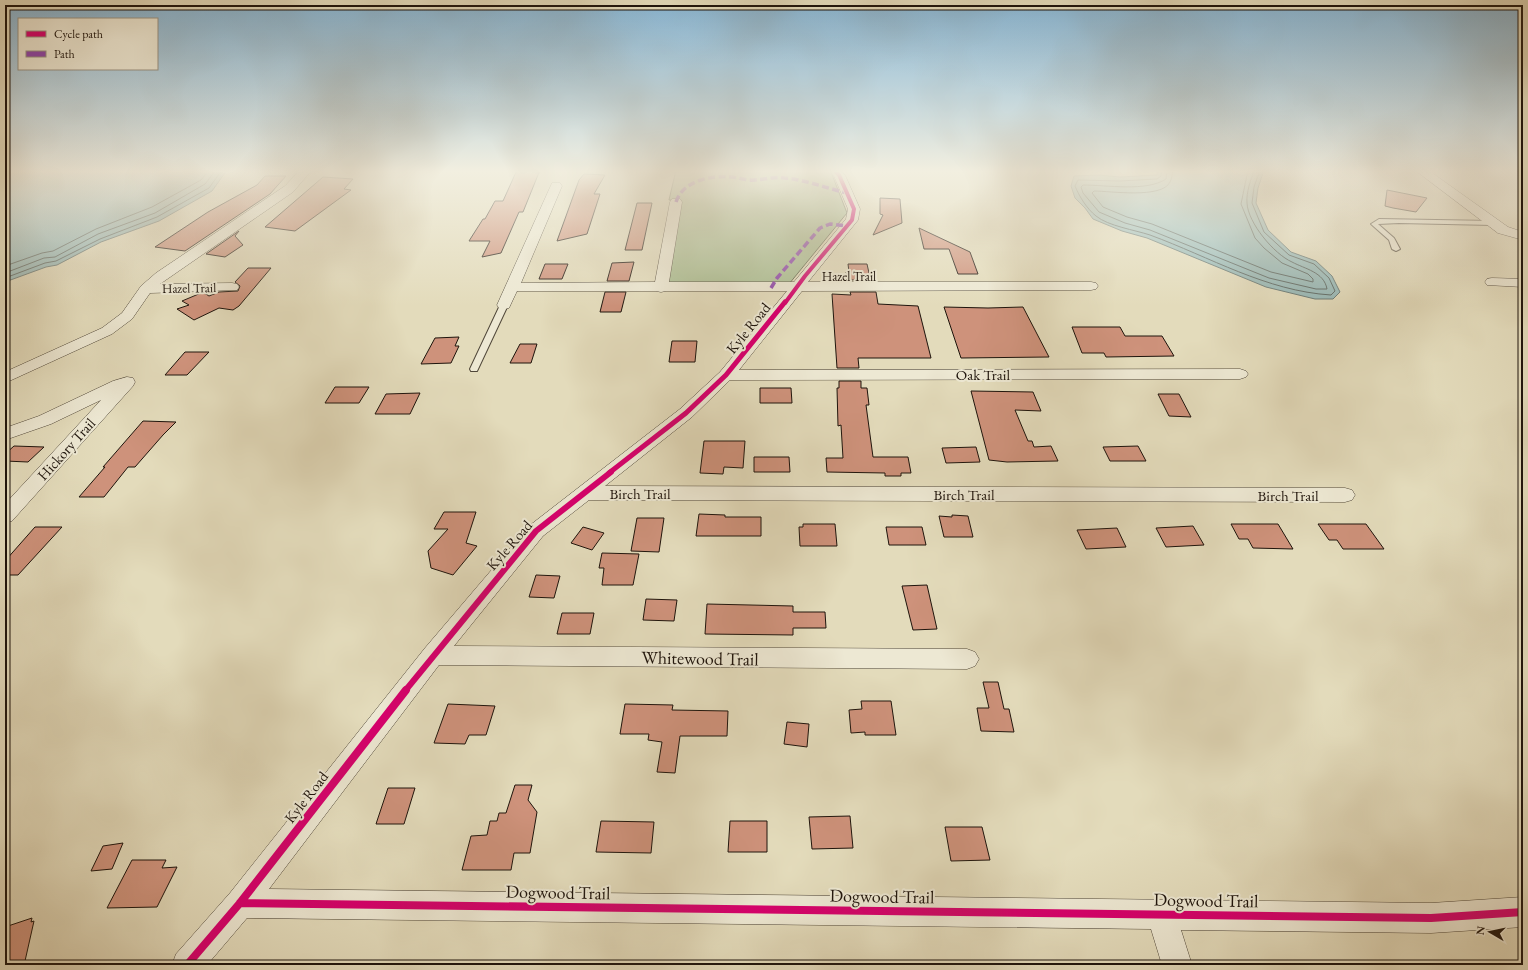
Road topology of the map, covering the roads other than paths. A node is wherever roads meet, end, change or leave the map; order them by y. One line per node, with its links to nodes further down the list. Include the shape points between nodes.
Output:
1 (251, 215): 16 (street, via 161,276)
2 (543, 215): 13 (street)
3 (674, 215): 14 (street)
4 (853, 215): 15 (street, Kyle Road, via 852,220)
5 (1482, 215): 6 (street)
6 (1493, 223): 7 (street, via 1503,230); 8 (lane, via 1379,221 1374,224 1392,239)
7 (1523, 236)
8 (1396, 249)
9 (1492, 282): 10 (street)
10 (1523, 283)
11 (1091, 286): 15 (street, Hazel Trail)
12 (232, 287): 16 (street, Hazel Trail)
13 (512, 287): 14 (street, Hazel Trail); 17 (street)
14 (661, 288): 15 (street, Hazel Trail)
15 (798, 288): 20 (street, Kyle Road)
16 (146, 289): 21 (street, via 127,316 107,331)
17 (504, 305): 18 (lane)
18 (474, 369)
19 (1240, 374): 20 (street, Oak Trail)
20 (726, 375): 23 (street, Kyle Road, via 686,413)
21 (5, 378)
22 (5, 434): 25 (street, Hickory Trail, via 45,420 127,382)
23 (583, 493): 24 (street, Birch Trail); 26 (street, Kyle Road, via 536,531)
24 (1345, 495)
25 (5, 516)
26 (433, 655): 27 (street, Whitewood Trail); 28 (street, Kyle Road)
27 (968, 659)
28 (240, 903): 30 (street, Dogwood Trail); 31 (street, Kyle Road)
29 (1523, 912): 30 (street, Dogwood Trail, via 1431,918)
30 (1161, 915): 32 (street)
31 (187, 965)
32 (1177, 965)

